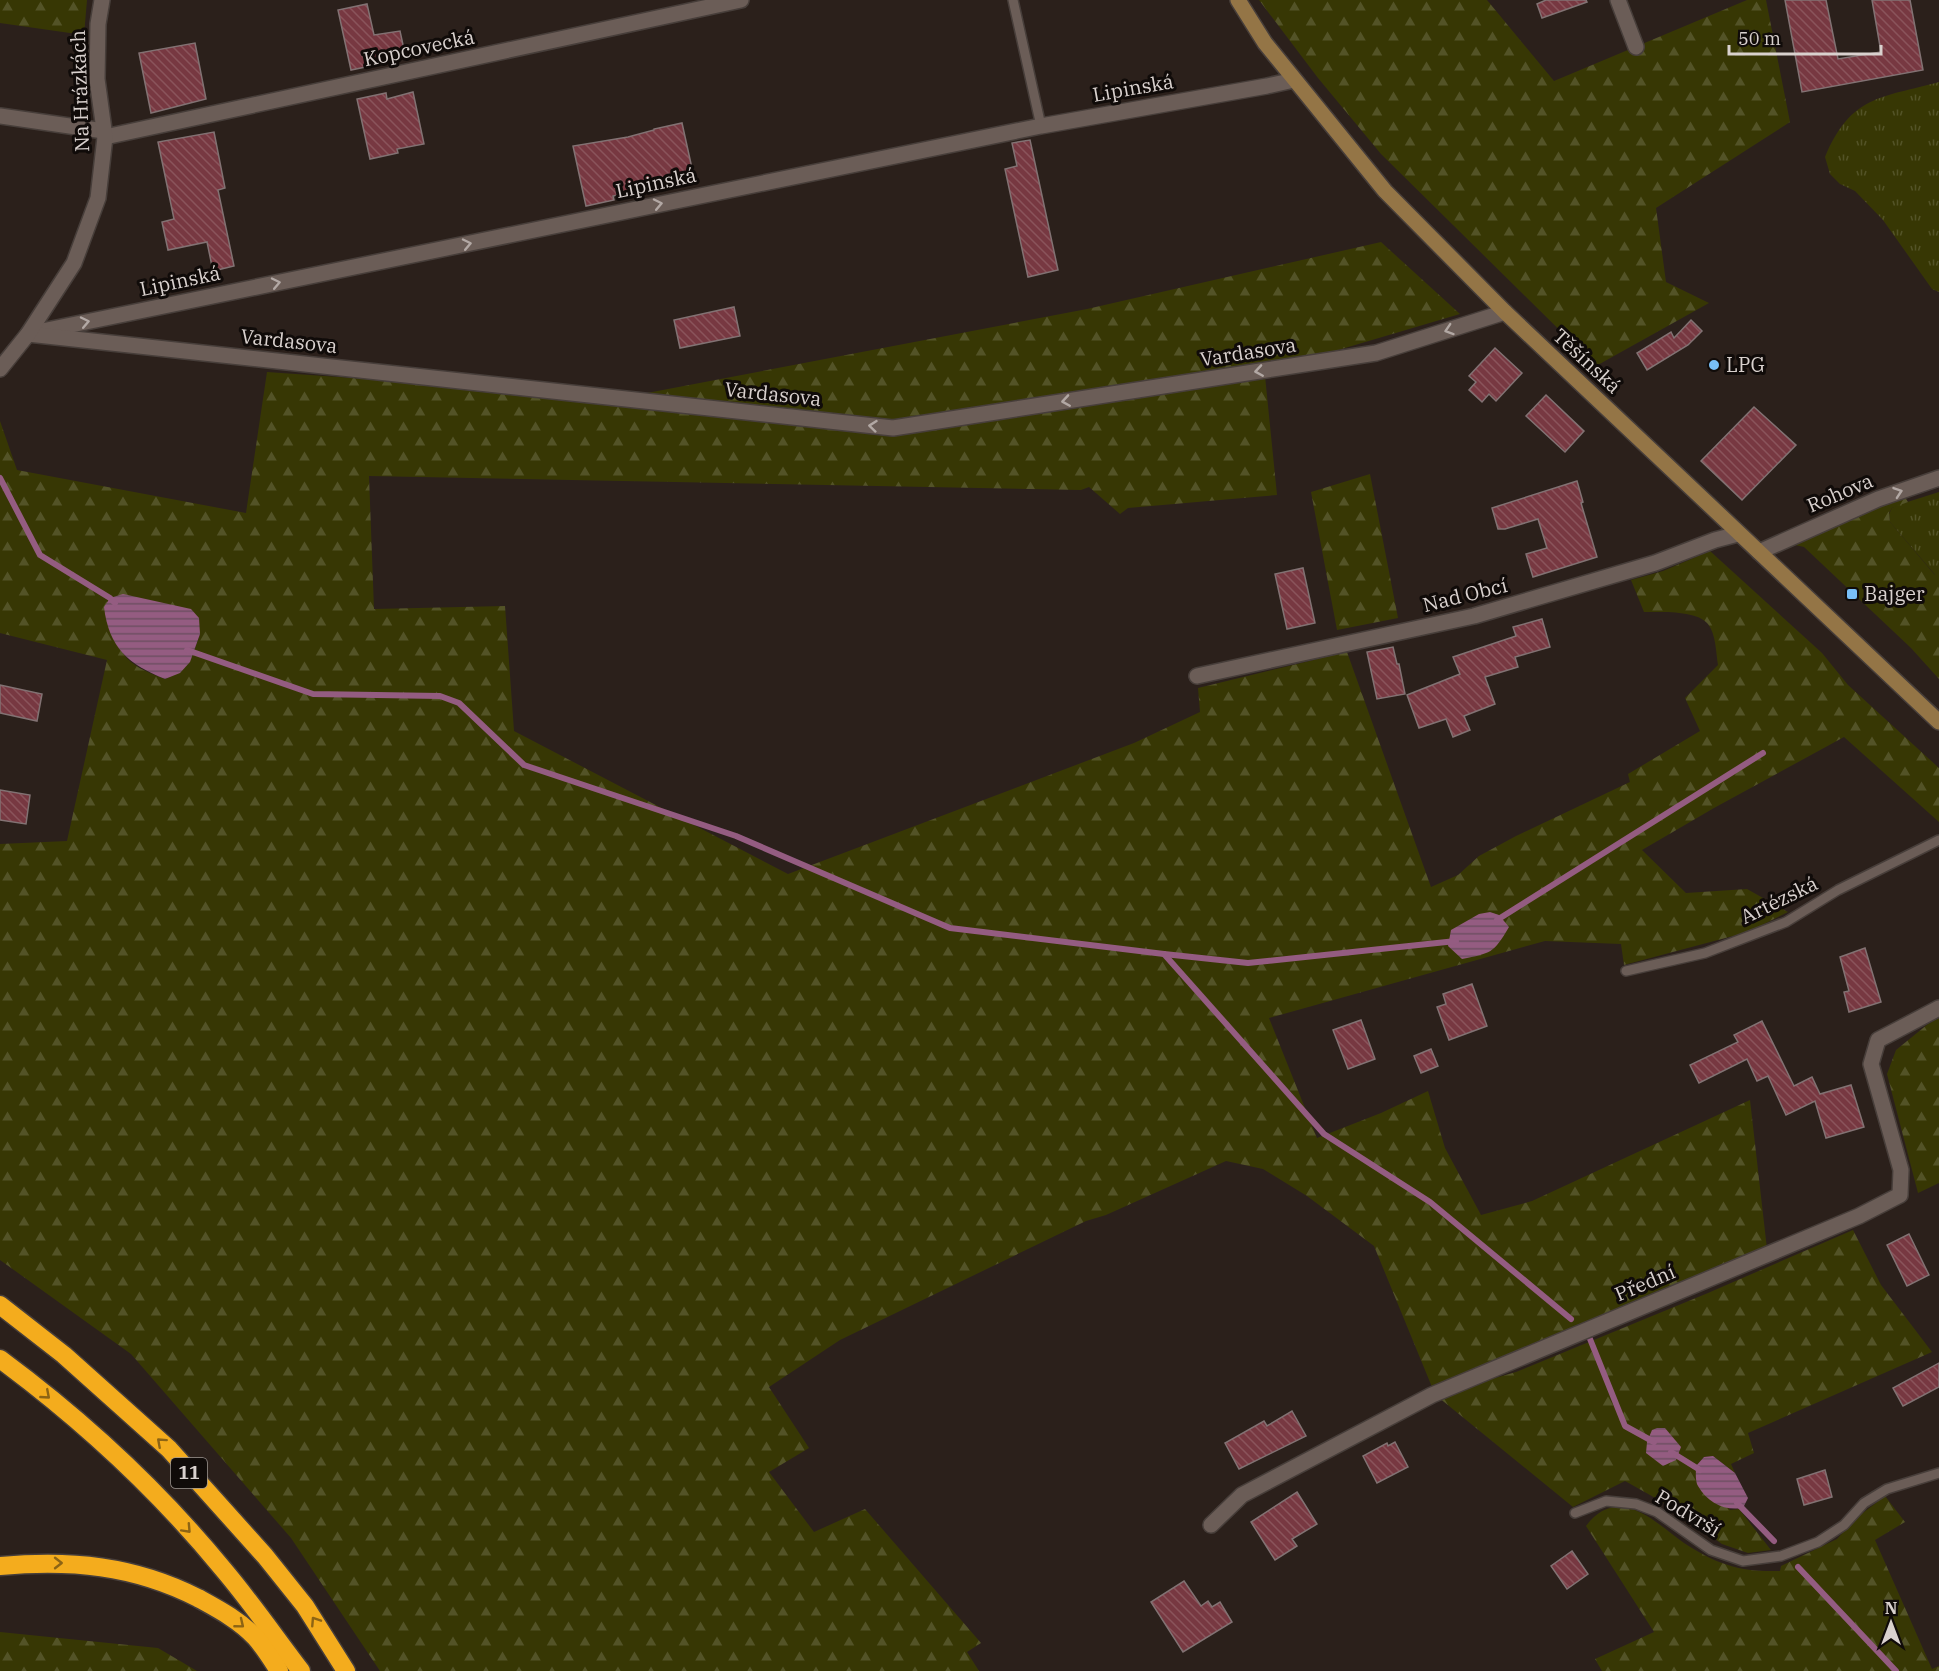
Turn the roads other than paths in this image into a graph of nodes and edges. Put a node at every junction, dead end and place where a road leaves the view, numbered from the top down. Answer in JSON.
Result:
{"nodes":[{"id":1,"x":102,"y":0,"type":"edge"},
{"id":2,"x":741,"y":0,"type":"edge"},
{"id":3,"x":1014,"y":0,"type":"edge"},
{"id":4,"x":1239,"y":0,"type":"edge"},
{"id":5,"x":1618,"y":0,"type":"edge"},
{"id":6,"x":1636,"y":47,"type":"dead end"},
{"id":7,"x":1294,"y":80,"type":"junction"},
{"id":8,"x":0,"y":116,"type":"edge"},
{"id":9,"x":1041,"y":126,"type":"junction"},
{"id":10,"x":105,"y":134,"type":"junction"},
{"id":11,"x":1505,"y":312,"type":"junction"},
{"id":12,"x":28,"y":334,"type":"junction"},
{"id":13,"x":0,"y":369,"type":"edge"},
{"id":14,"x":1939,"y":478,"type":"edge"},
{"id":15,"x":1738,"y":534,"type":"junction"},
{"id":16,"x":1759,"y":552,"type":"junction"},
{"id":17,"x":1197,"y":676,"type":"dead end"},
{"id":18,"x":1939,"y":722,"type":"edge"},
{"id":19,"x":1939,"y":840,"type":"edge"},
{"id":20,"x":1626,"y":971,"type":"dead end"},
{"id":21,"x":1939,"y":1008,"type":"edge"},
{"id":22,"x":0,"y":1305,"type":"edge"},
{"id":23,"x":0,"y":1359,"type":"edge"},
{"id":24,"x":1939,"y":1473,"type":"edge"},
{"id":25,"x":1575,"y":1513,"type":"dead end"},
{"id":26,"x":1211,"y":1525,"type":"dead end"},
{"id":27,"x":0,"y":1566,"type":"edge"},
{"id":28,"x":279,"y":1671,"type":"edge"},
{"id":29,"x":301,"y":1671,"type":"edge"},
{"id":30,"x":346,"y":1671,"type":"edge"}],
"edges":[{"from":1,"to":10,"type":"street","name":"Na Hrázkách"},
{"from":2,"to":10,"type":"street","name":"Kopcovecká"},
{"from":3,"to":9,"type":"lane"},
{"from":4,"to":7,"type":"main road","name":"Těšínská"},
{"from":5,"to":6,"type":"street"},
{"from":7,"to":9,"type":"street","name":"Lipinská"},
{"from":7,"to":11,"type":"main road","name":"Těšínská"},
{"from":8,"to":10,"type":"street","name":"Kopcovecká"},
{"from":12,"to":9,"type":"street","name":"Lipinská","one_way":true},
{"from":10,"to":12,"type":"street","name":"Na Hrázkách"},
{"from":11,"to":12,"type":"street","name":"Vardasova","one_way":true},
{"from":11,"to":15,"type":"main road","name":"Těšínská"},
{"from":12,"to":13,"type":"street","name":"Na Hrázkách"},
{"from":16,"to":14,"type":"street","name":"Rohova","one_way":true},
{"from":15,"to":16,"type":"main road","name":"Těšínská"},
{"from":15,"to":17,"type":"street","name":"Nad Obcí"},
{"from":16,"to":18,"type":"main road","name":"Těšínská"},
{"from":19,"to":20,"type":"lane","name":"Artézská"},
{"from":21,"to":26,"type":"street","name":"Přední"},
{"from":30,"to":22,"type":"highway","number":"11","one_way":true},
{"from":23,"to":29,"type":"highway","number":"11","one_way":true},
{"from":24,"to":25,"type":"lane","name":"Podvrší"},
{"from":27,"to":28,"type":"highway","one_way":true}]}
